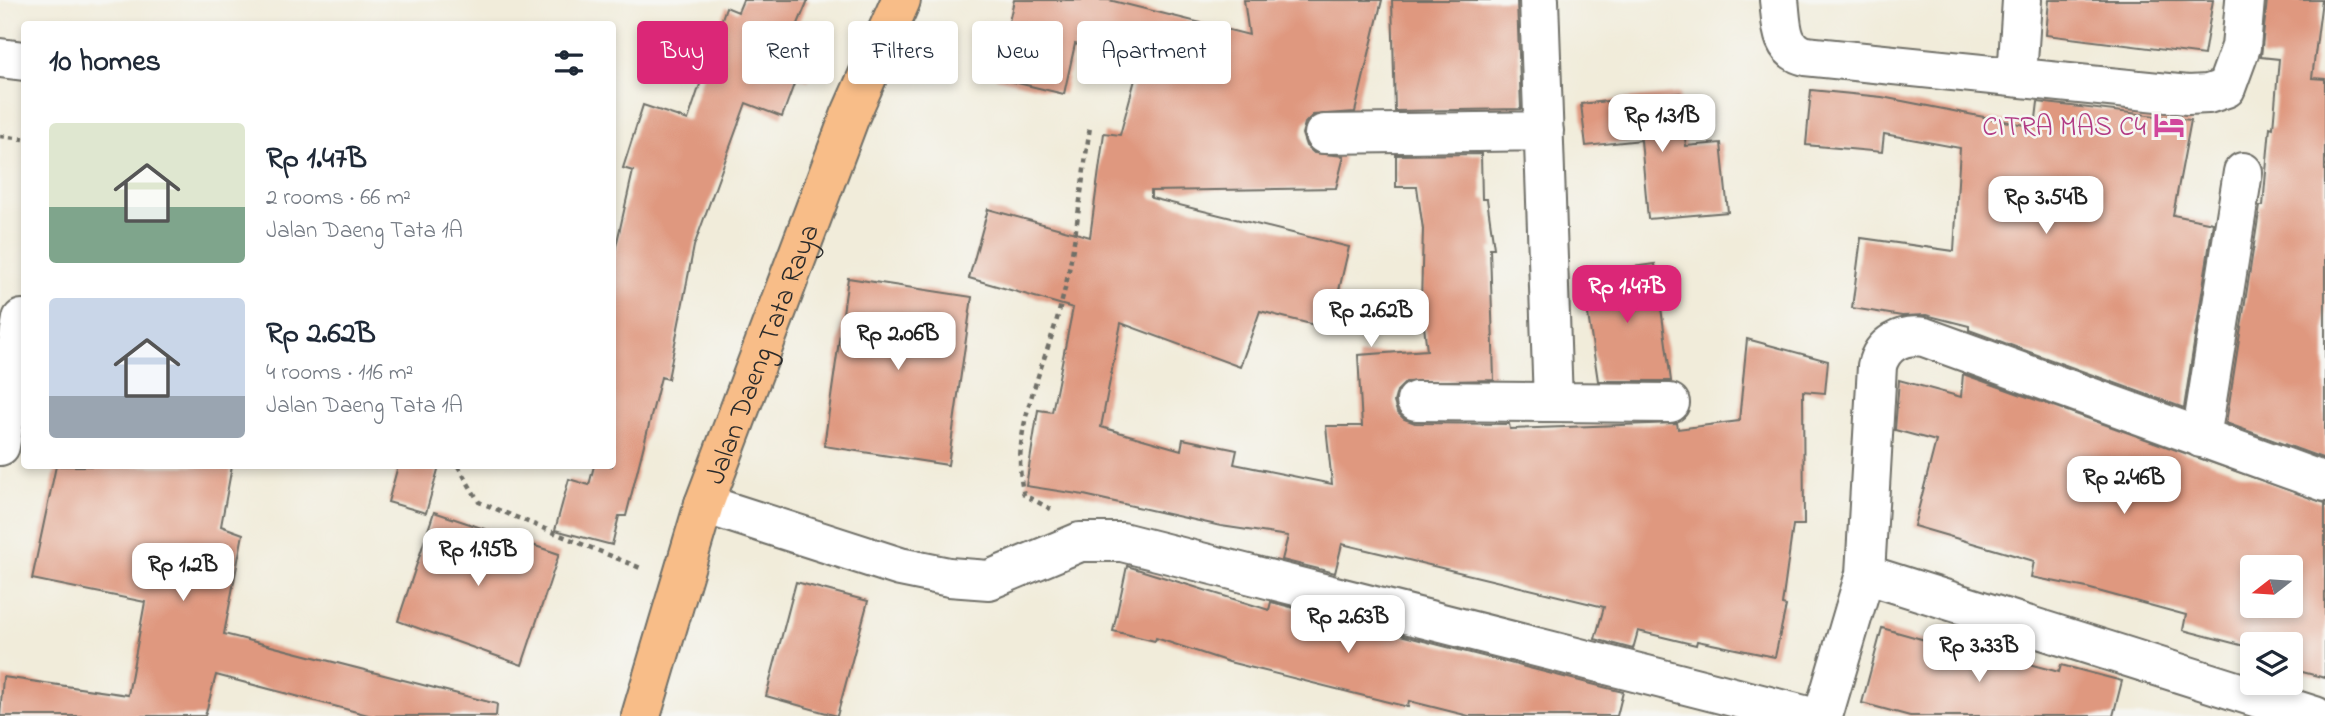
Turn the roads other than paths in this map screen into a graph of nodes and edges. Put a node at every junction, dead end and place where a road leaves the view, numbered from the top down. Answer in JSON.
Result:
{"nodes":[{"id":1,"x":901,"y":0,"type":"edge"},
{"id":2,"x":1539,"y":0,"type":"edge"},
{"id":3,"x":1779,"y":0,"type":"edge"},
{"id":4,"x":2022,"y":0,"type":"edge"},
{"id":5,"x":2245,"y":0,"type":"edge"},
{"id":6,"x":0,"y":58,"type":"edge"},
{"id":7,"x":21,"y":61,"type":"edge"},
{"id":8,"x":2017,"y":77,"type":"junction"},
{"id":9,"x":1544,"y":131,"type":"junction"},
{"id":10,"x":1324,"y":134,"type":"dead end"},
{"id":11,"x":2243,"y":172,"type":"dead end"},
{"id":12,"x":21,"y":325,"type":"edge"},
{"id":13,"x":1416,"y":401,"type":"dead end"},
{"id":14,"x":1553,"y":402,"type":"junction"},
{"id":15,"x":1670,"y":403,"type":"dead end"},
{"id":16,"x":2201,"y":438,"type":"junction"},
{"id":17,"x":0,"y":446,"type":"edge"},
{"id":18,"x":2325,"y":482,"type":"edge"},
{"id":19,"x":704,"y":504,"type":"junction"},
{"id":20,"x":1864,"y":574,"type":"junction"},
{"id":21,"x":641,"y":716,"type":"edge"},
{"id":22,"x":1808,"y":716,"type":"edge"},
{"id":23,"x":1823,"y":716,"type":"edge"},
{"id":24,"x":2315,"y":716,"type":"edge"}],
"edges":[{"from":1,"to":19,"type":"main road","name":"Jalan Daeng Tata Raya"},
{"from":2,"to":9,"type":"street"},
{"from":3,"to":8,"type":"street"},
{"from":4,"to":8,"type":"street"},
{"from":5,"to":8,"type":"street"},
{"from":6,"to":7,"type":"street"},
{"from":9,"to":10,"type":"street"},
{"from":9,"to":14,"type":"street"},
{"from":11,"to":16,"type":"street"},
{"from":12,"to":17,"type":"street"},
{"from":13,"to":14,"type":"street"},
{"from":14,"to":15,"type":"street"},
{"from":16,"to":18,"type":"street"},
{"from":16,"to":20,"type":"street"},
{"from":19,"to":21,"type":"main road","name":"Jalan Daeng Tata Raya"},
{"from":19,"to":22,"type":"street"},
{"from":20,"to":23,"type":"street"},
{"from":20,"to":24,"type":"street"}]}
